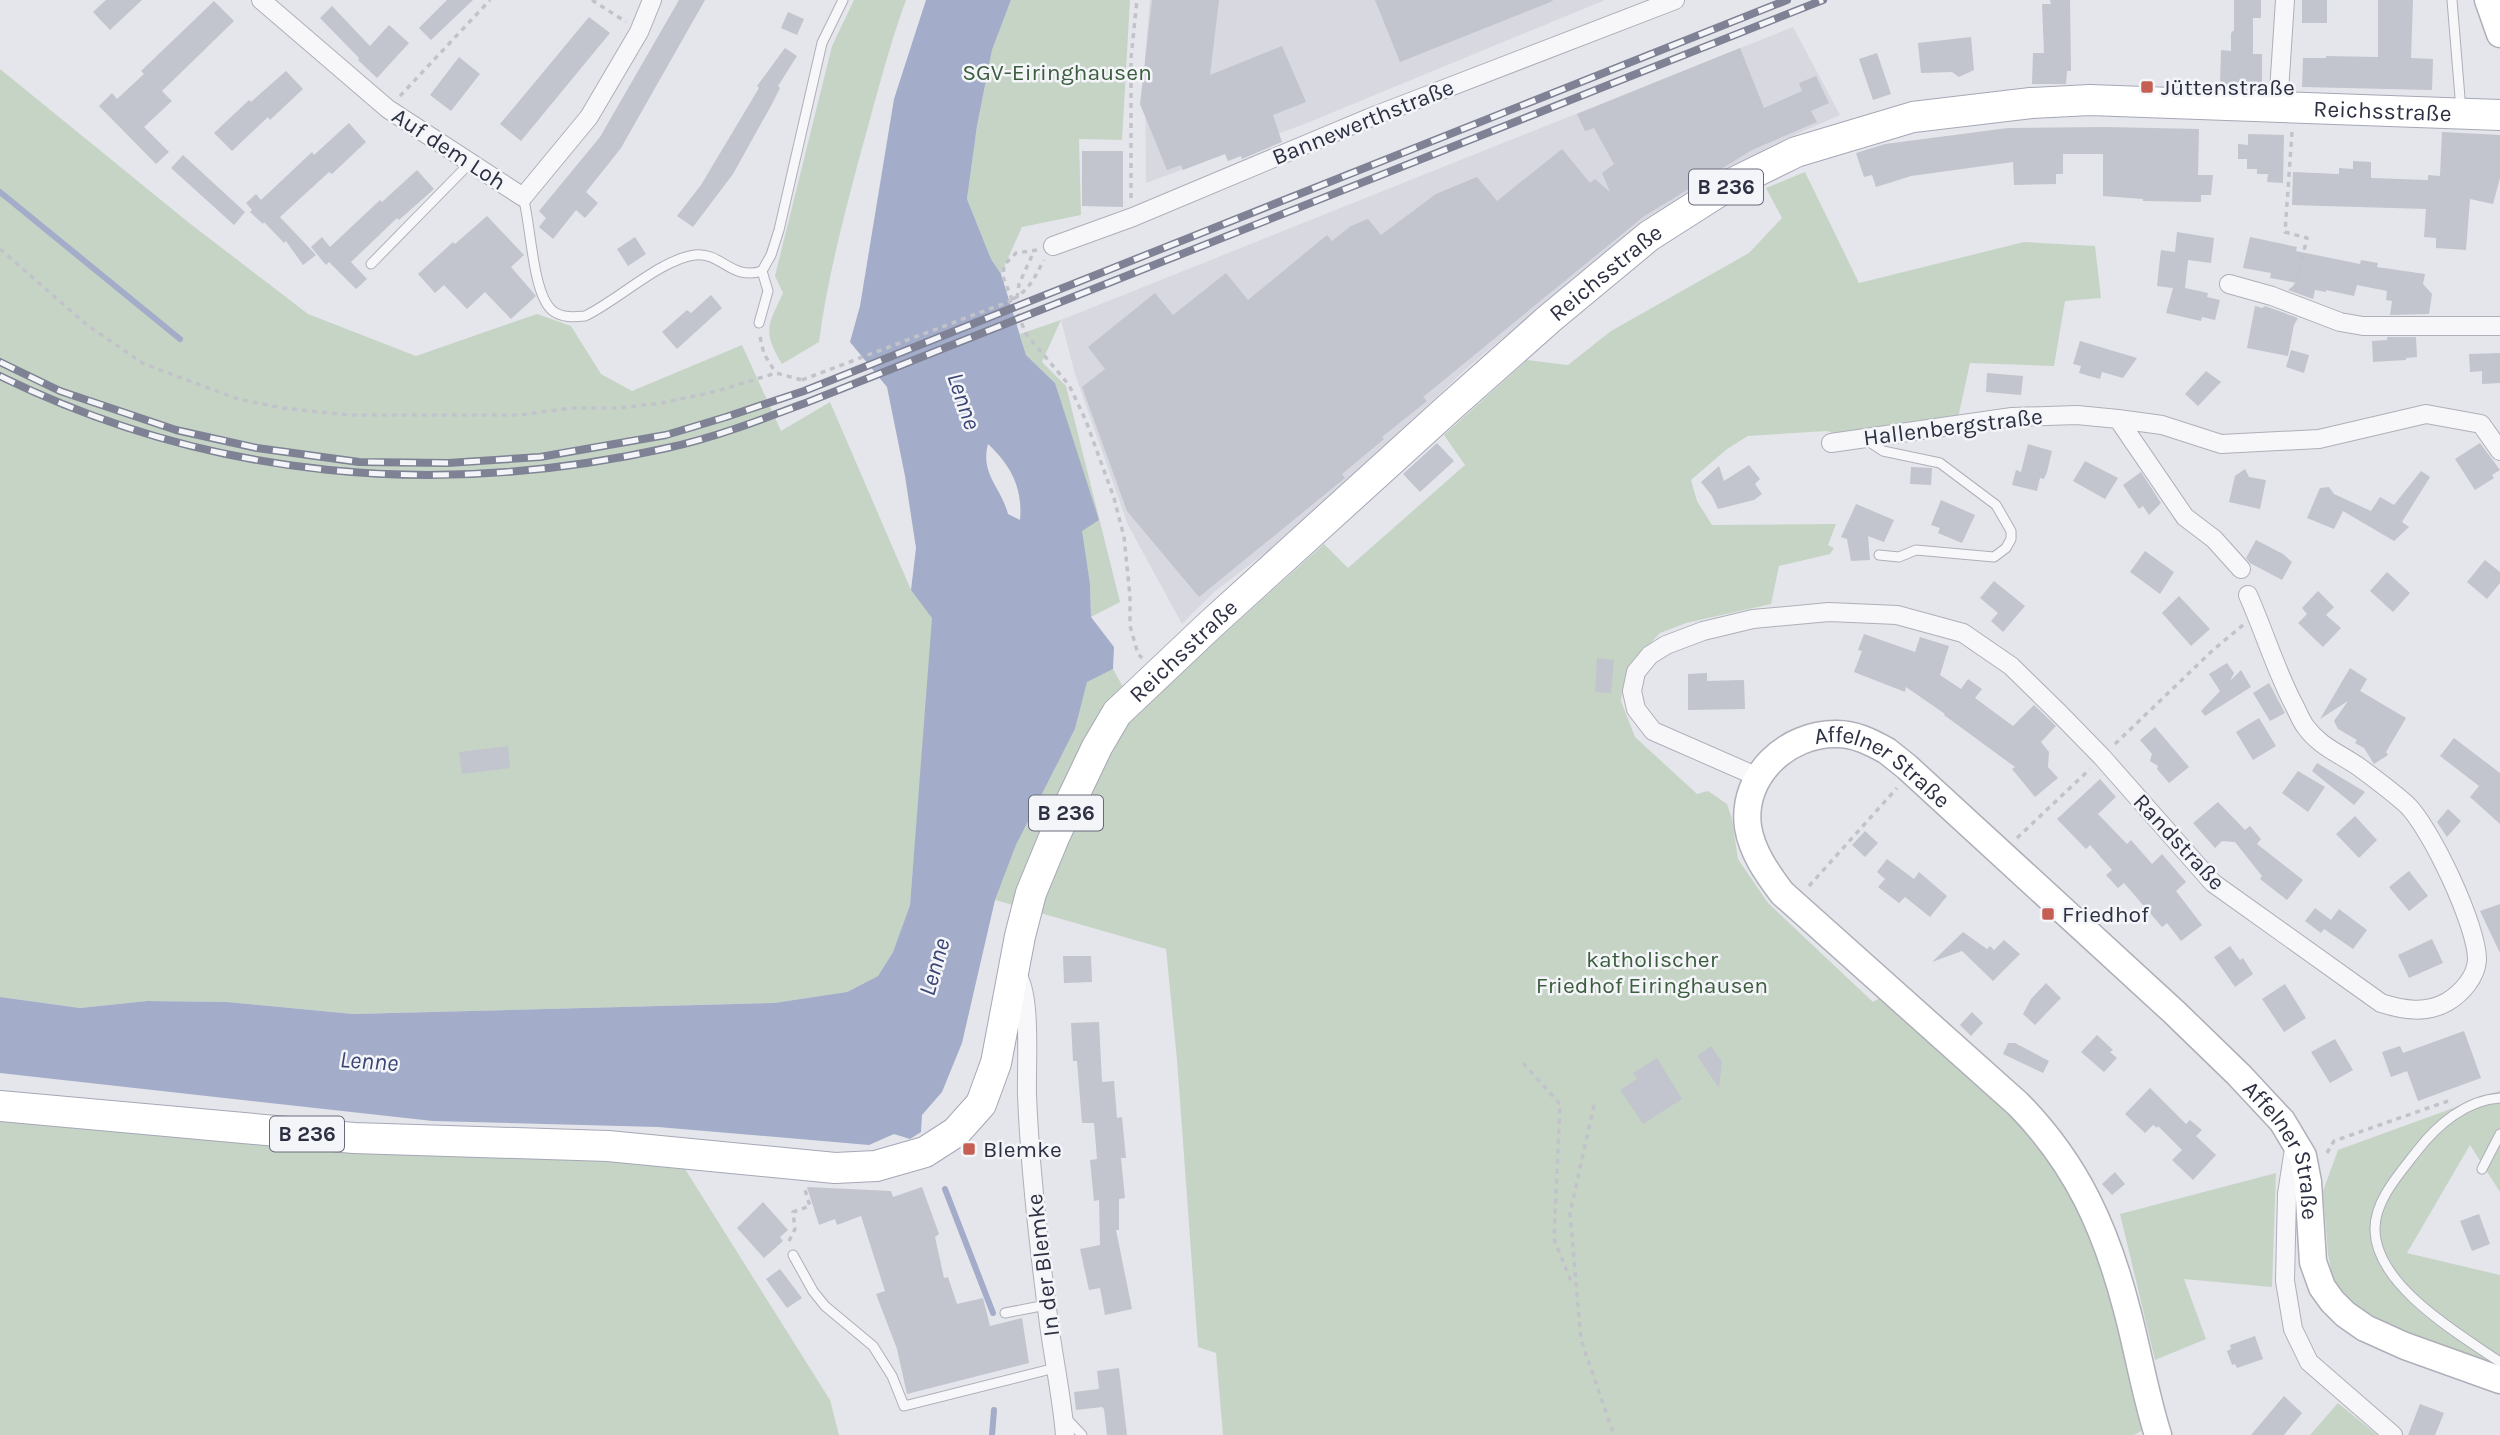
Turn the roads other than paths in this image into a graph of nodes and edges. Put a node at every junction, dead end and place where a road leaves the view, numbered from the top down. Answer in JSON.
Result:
{"nodes":[{"id":1,"x":261,"y":0,"type":"edge"},
{"id":2,"x":652,"y":0,"type":"edge"},
{"id":3,"x":843,"y":0,"type":"edge"},
{"id":4,"x":1675,"y":0,"type":"edge"},
{"id":5,"x":2285,"y":0,"type":"edge"},
{"id":6,"x":2452,"y":0,"type":"edge"},
{"id":7,"x":2488,"y":0,"type":"edge"},
{"id":8,"x":2500,"y":34,"type":"edge"},
{"id":9,"x":2285,"y":108,"type":"junction"},
{"id":10,"x":2461,"y":114,"type":"junction"},
{"id":11,"x":2500,"y":115,"type":"edge"},
{"id":12,"x":470,"y":163,"type":"junction"},
{"id":13,"x":523,"y":197,"type":"junction"},
{"id":14,"x":1053,"y":247,"type":"road end"},
{"id":15,"x":371,"y":264,"type":"dead end"},
{"id":16,"x":762,"y":271,"type":"junction"},
{"id":17,"x":2229,"y":284,"type":"dead end"},
{"id":18,"x":759,"y":323,"type":"dead end"},
{"id":19,"x":2500,"y":326,"type":"edge"},
{"id":20,"x":2118,"y":419,"type":"junction"},
{"id":21,"x":1864,"y":437,"type":"junction"},
{"id":22,"x":1831,"y":443,"type":"dead end"},
{"id":23,"x":2500,"y":451,"type":"edge"},
{"id":24,"x":1879,"y":555,"type":"dead end"},
{"id":25,"x":2241,"y":569,"type":"dead end"},
{"id":26,"x":2248,"y":595,"type":"dead end"},
{"id":27,"x":1758,"y":777,"type":"junction"},
{"id":28,"x":1014,"y":972,"type":"junction"},
{"id":29,"x":2500,"y":1098,"type":"edge"},
{"id":30,"x":0,"y":1105,"type":"edge"},
{"id":31,"x":2500,"y":1134,"type":"edge"},
{"id":32,"x":2295,"y":1140,"type":"junction"},
{"id":33,"x":2482,"y":1169,"type":"dead end"},
{"id":34,"x":793,"y":1255,"type":"road end"},
{"id":35,"x":1046,"y":1305,"type":"junction"},
{"id":36,"x":1005,"y":1313,"type":"dead end"},
{"id":37,"x":2500,"y":1363,"type":"edge"},
{"id":38,"x":1055,"y":1368,"type":"junction"},
{"id":39,"x":2500,"y":1380,"type":"edge"},
{"id":40,"x":1063,"y":1415,"type":"junction"},
{"id":41,"x":1065,"y":1435,"type":"edge"},
{"id":42,"x":1082,"y":1435,"type":"edge"},
{"id":43,"x":2158,"y":1435,"type":"edge"},
{"id":44,"x":2393,"y":1435,"type":"edge"}],
"edges":[{"from":1,"to":12,"type":"street","name":"Auf dem Loh"},
{"from":2,"to":13,"type":"street","name":"Auf dem Loh"},
{"from":3,"to":16,"type":"lane"},
{"from":4,"to":14,"type":"street","name":"Bannewerthstraße"},
{"from":5,"to":9,"type":"street"},
{"from":6,"to":10,"type":"lane"},
{"from":7,"to":8,"type":"main road"},
{"from":9,"to":10,"type":"main road","name":"Reichsstraße","number":"B 236"},
{"from":9,"to":28,"type":"main road","name":"Reichsstraße","number":"B 236"},
{"from":10,"to":11,"type":"main road","name":"Reichsstraße","number":"B 236"},
{"from":12,"to":13,"type":"street","name":"Auf dem Loh"},
{"from":12,"to":15,"type":"lane"},
{"from":13,"to":16,"type":"lane"},
{"from":16,"to":18,"type":"lane"},
{"from":17,"to":19,"type":"street"},
{"from":20,"to":21,"type":"street","name":"Hallenbergstraße"},
{"from":20,"to":23,"type":"street","name":"Hallenbergstraße"},
{"from":20,"to":25,"type":"street"},
{"from":21,"to":22,"type":"street","name":"Hallenbergstraße"},
{"from":21,"to":24,"type":"lane"},
{"from":26,"to":27,"type":"street","name":"Randstraße"},
{"from":27,"to":32,"type":"main road","name":"Affelner Straße"},
{"from":27,"to":43,"type":"main road","name":"Affelner Straße"},
{"from":28,"to":30,"type":"main road","number":"B 236"},
{"from":28,"to":35,"type":"street","name":"In der Blemke"},
{"from":29,"to":37,"type":"lane"},
{"from":31,"to":33,"type":"lane"},
{"from":32,"to":39,"type":"main road","name":"Affelner Straße"},
{"from":32,"to":44,"type":"street"},
{"from":34,"to":38,"type":"lane"},
{"from":35,"to":36,"type":"lane"},
{"from":35,"to":38,"type":"street","name":"In der Blemke"},
{"from":38,"to":40,"type":"street","name":"In der Blemke"},
{"from":40,"to":41,"type":"street","name":"In der Blemke"},
{"from":40,"to":42,"type":"lane"}]}
